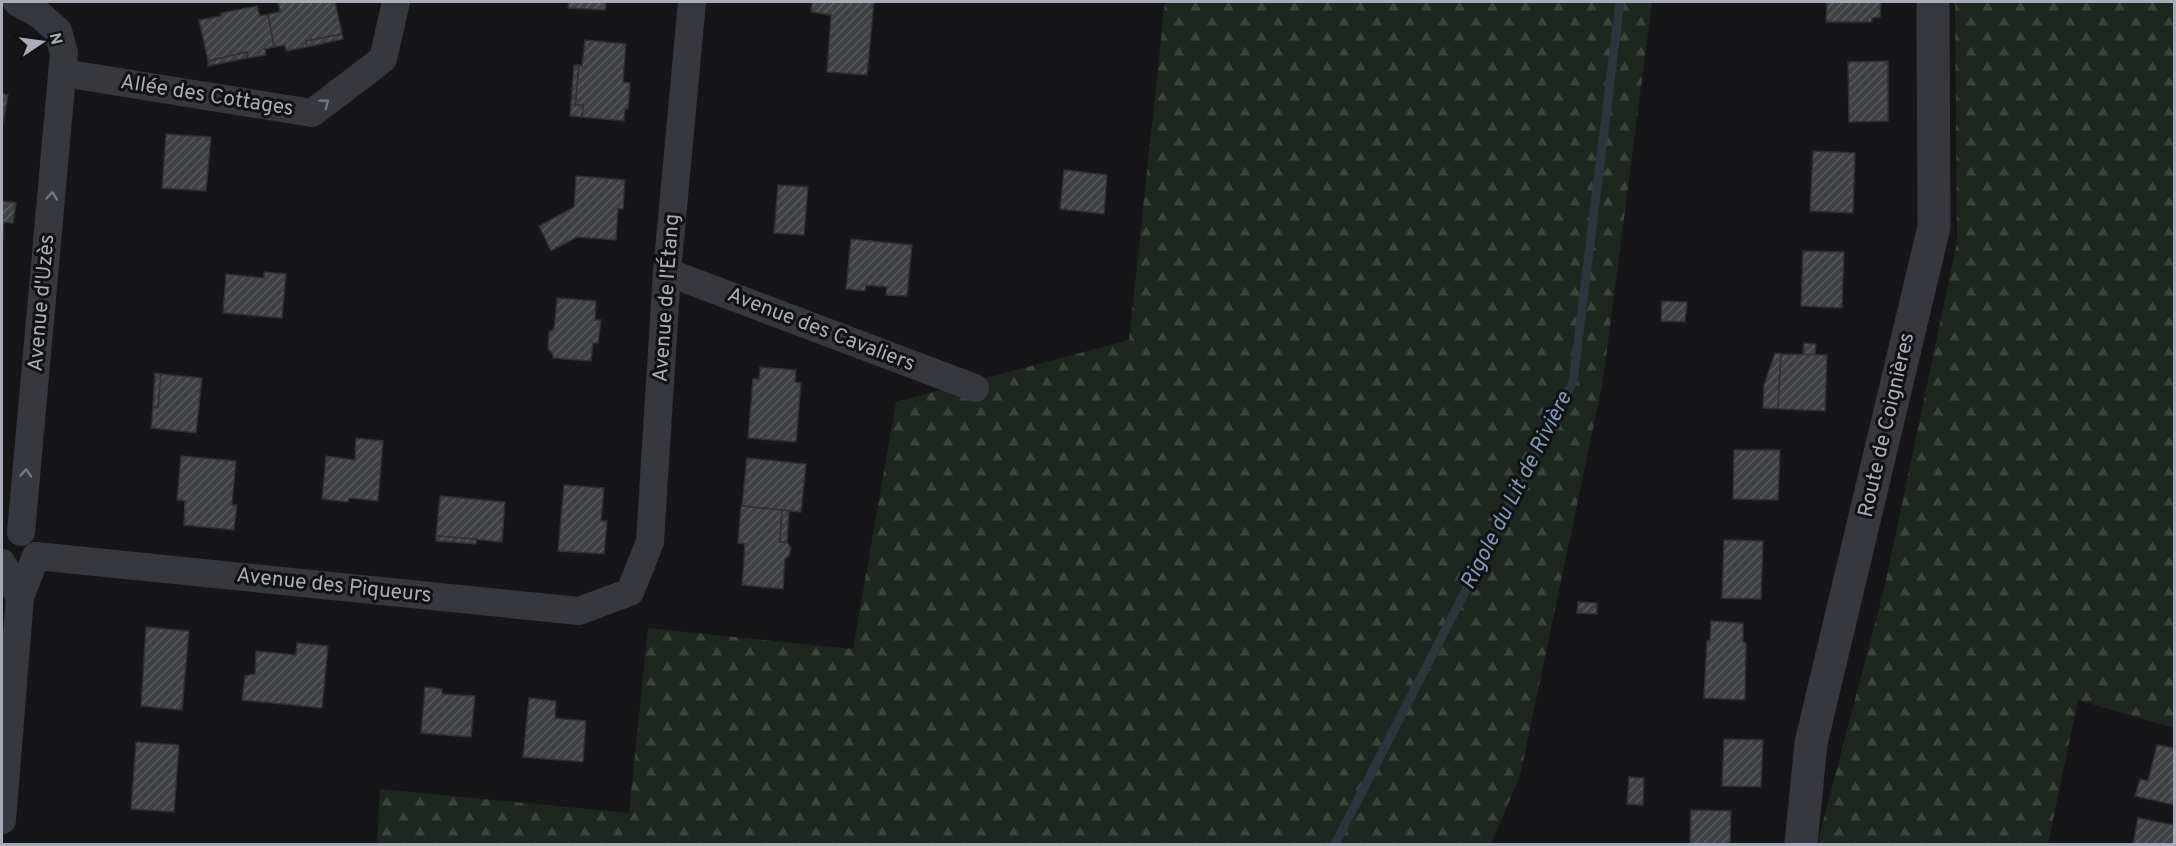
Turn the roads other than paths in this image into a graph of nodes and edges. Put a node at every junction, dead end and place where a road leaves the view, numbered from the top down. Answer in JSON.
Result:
{"nodes":[{"id":1,"x":17,"y":2,"type":"edge"},
{"id":2,"x":396,"y":2,"type":"edge"},
{"id":3,"x":692,"y":2,"type":"edge"},
{"id":4,"x":1933,"y":2,"type":"edge"},
{"id":5,"x":63,"y":73,"type":"junction"},
{"id":6,"x":668,"y":272,"type":"junction"},
{"id":7,"x":975,"y":388,"type":"dead end"},
{"id":8,"x":11,"y":535,"type":"edge"},
{"id":9,"x":36,"y":556,"type":"junction"},
{"id":10,"x":2,"y":563,"type":"edge"},
{"id":11,"x":630,"y":592,"type":"joint"},
{"id":12,"x":20,"y":597,"type":"junction"},
{"id":13,"x":2,"y":820,"type":"edge"},
{"id":14,"x":1801,"y":844,"type":"edge"}],
"edges":[{"from":1,"to":5,"type":"street","name":"Avenue d'Uzès"},
{"from":5,"to":2,"type":"street","name":"Allée des Cottages","one_way":true},
{"from":3,"to":6,"type":"street","name":"Avenue de l'Étang"},
{"from":4,"to":14,"type":"street","name":"Route de Coignières"},
{"from":8,"to":5,"type":"street","name":"Avenue d'Uzès","one_way":true},
{"from":6,"to":7,"type":"street","name":"Avenue des Cavaliers"},
{"from":6,"to":11,"type":"street","name":"Avenue de l'Étang"},
{"from":8,"to":9,"type":"street"},
{"from":9,"to":11,"type":"street","name":"Avenue des Piqueurs"},
{"from":9,"to":12,"type":"street"},
{"from":10,"to":12,"type":"street"},
{"from":12,"to":13,"type":"street"}]}
